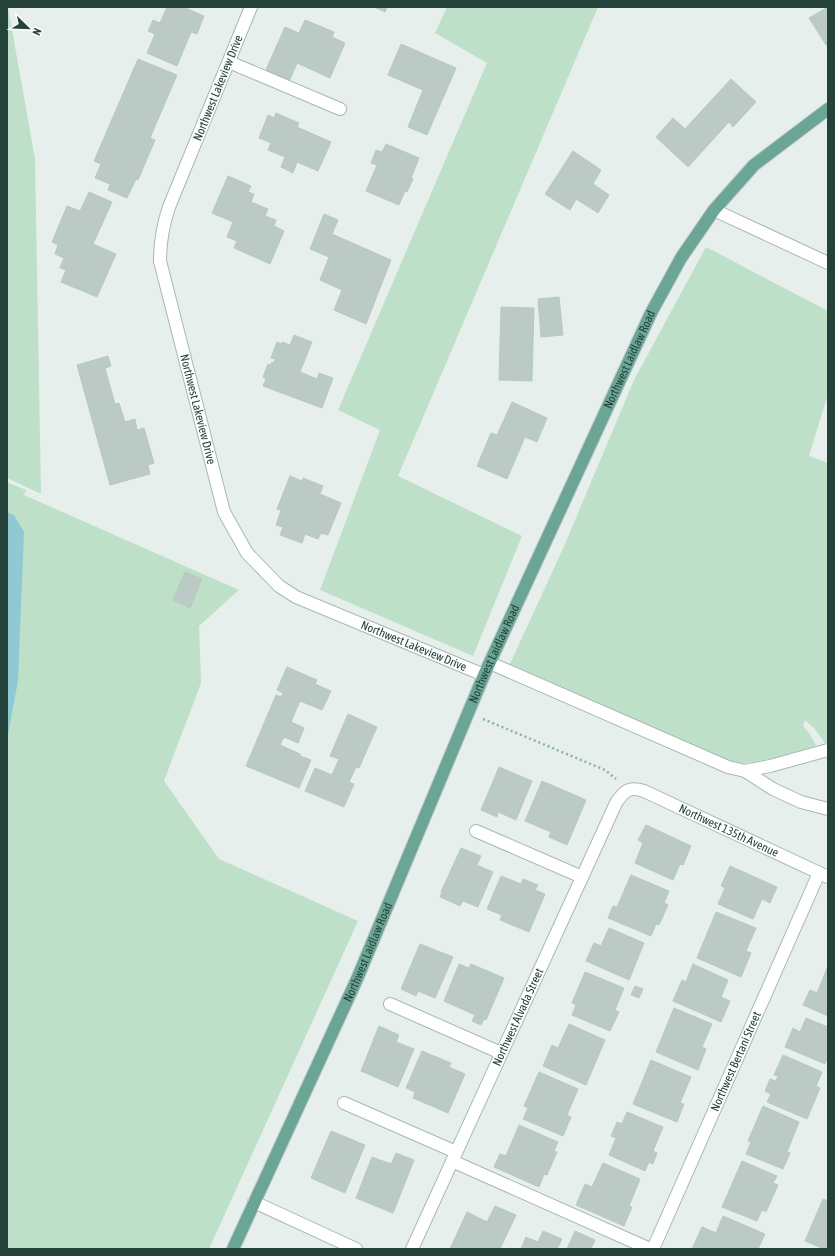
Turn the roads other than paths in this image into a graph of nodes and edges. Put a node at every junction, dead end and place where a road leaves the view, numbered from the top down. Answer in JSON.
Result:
{"nodes":[{"id":1,"x":251,"y":7,"type":"edge"},
{"id":2,"x":229,"y":62,"type":"junction"},
{"id":3,"x":340,"y":108,"type":"dead end"},
{"id":4,"x":828,"y":108,"type":"edge"},
{"id":5,"x":714,"y":210,"type":"junction"},
{"id":6,"x":828,"y":263,"type":"edge"},
{"id":7,"x":490,"y":663,"type":"junction"},
{"id":8,"x":484,"y":675,"type":"junction"},
{"id":9,"x":828,"y":750,"type":"edge"},
{"id":10,"x":745,"y":770,"type":"junction"},
{"id":11,"x":629,"y":790,"type":"joint"},
{"id":12,"x":828,"y":809,"type":"edge"},
{"id":13,"x":476,"y":831,"type":"dead end"},
{"id":14,"x":823,"y":875,"type":"edge"},
{"id":15,"x":582,"y":877,"type":"junction"},
{"id":16,"x":390,"y":1004,"type":"dead end"},
{"id":17,"x":501,"y":1053,"type":"junction"},
{"id":18,"x":344,"y":1103,"type":"dead end"},
{"id":19,"x":454,"y":1157,"type":"junction"},
{"id":20,"x":254,"y":1202,"type":"junction"},
{"id":21,"x":234,"y":1249,"type":"edge"},
{"id":22,"x":356,"y":1249,"type":"edge"},
{"id":23,"x":412,"y":1249,"type":"edge"},
{"id":24,"x":651,"y":1249,"type":"edge"}],
"edges":[{"from":1,"to":2,"type":"street","name":"Northwest Lakeview Drive"},
{"from":2,"to":3,"type":"street"},
{"from":2,"to":8,"type":"street","name":"Northwest Lakeview Drive"},
{"from":4,"to":5,"type":"main road","name":"Northwest Laidlaw Road"},
{"from":5,"to":6,"type":"street"},
{"from":5,"to":7,"type":"main road","name":"Northwest Laidlaw Road"},
{"from":7,"to":8,"type":"main road","name":"Northwest Laidlaw Road"},
{"from":7,"to":10,"type":"street"},
{"from":8,"to":20,"type":"main road","name":"Northwest Laidlaw Road"},
{"from":9,"to":10,"type":"street"},
{"from":10,"to":12,"type":"street"},
{"from":11,"to":14,"type":"street","name":"Northwest 135th Avenue"},
{"from":11,"to":15,"type":"street","name":"Northwest Alvada Street"},
{"from":13,"to":15,"type":"street"},
{"from":14,"to":24,"type":"street","name":"Northwest Bertani Street"},
{"from":15,"to":17,"type":"street","name":"Northwest Alvada Street"},
{"from":16,"to":17,"type":"street"},
{"from":17,"to":19,"type":"street","name":"Northwest Alvada Street"},
{"from":18,"to":19,"type":"street"},
{"from":19,"to":23,"type":"street","name":"Northwest Alvada Street"},
{"from":19,"to":24,"type":"street"},
{"from":20,"to":21,"type":"main road","name":"Northwest Laidlaw Road"},
{"from":20,"to":22,"type":"street"}]}
